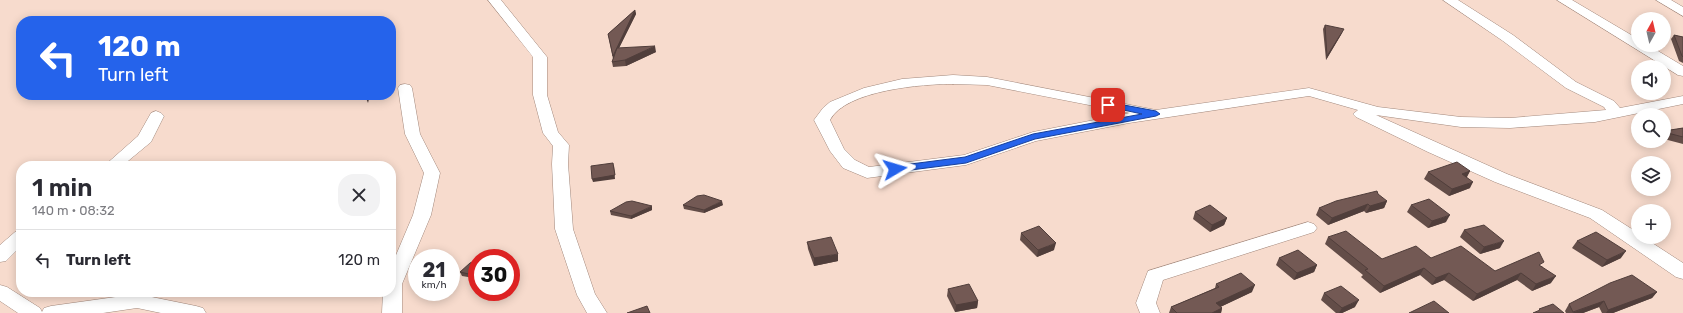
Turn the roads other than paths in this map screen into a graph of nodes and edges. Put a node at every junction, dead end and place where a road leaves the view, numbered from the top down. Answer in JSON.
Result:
{"nodes":[{"id":1,"x":494,"y":0,"type":"edge"},
{"id":2,"x":1449,"y":0,"type":"edge"},
{"id":3,"x":1563,"y":0,"type":"edge"},
{"id":4,"x":1662,"y":0,"type":"edge"},
{"id":5,"x":1683,"y":12,"type":"edge"},
{"id":6,"x":1631,"y":41,"type":"edge"},
{"id":7,"x":1650,"y":52,"type":"edge"},
{"id":8,"x":1683,"y":72,"type":"edge"},
{"id":9,"x":405,"y":88,"type":"dead end"},
{"id":10,"x":1329,"y":99,"type":"junction"},
{"id":11,"x":1683,"y":100,"type":"edge"},
{"id":12,"x":1615,"y":112,"type":"junction"},
{"id":13,"x":1156,"y":114,"type":"junction"},
{"id":14,"x":156,"y":116,"type":"dead end"},
{"id":15,"x":118,"y":161,"type":"edge"},
{"id":16,"x":1308,"y":228,"type":"dead end"},
{"id":17,"x":16,"y":241,"type":"edge"},
{"id":18,"x":0,"y":256,"type":"edge"},
{"id":19,"x":1683,"y":272,"type":"edge"},
{"id":20,"x":396,"y":277,"type":"edge"},
{"id":21,"x":0,"y":292,"type":"edge"},
{"id":22,"x":393,"y":297,"type":"edge"},
{"id":23,"x":586,"y":304,"type":"edge"},
{"id":24,"x":33,"y":313,"type":"edge"},
{"id":25,"x":51,"y":313,"type":"edge"},
{"id":26,"x":196,"y":313,"type":"edge"},
{"id":27,"x":392,"y":313,"type":"edge"},
{"id":28,"x":598,"y":313,"type":"edge"},
{"id":29,"x":1150,"y":313,"type":"edge"}],
"edges":[{"from":1,"to":23,"type":"street"},
{"from":2,"to":12,"type":"street"},
{"from":3,"to":6,"type":"street"},
{"from":4,"to":5,"type":"street"},
{"from":7,"to":8,"type":"street"},
{"from":9,"to":20,"type":"street"},
{"from":10,"to":12,"type":"street"},
{"from":10,"to":13,"type":"street"},
{"from":10,"to":19,"type":"street"},
{"from":11,"to":12,"type":"street"},
{"from":13,"to":13,"type":"street"},
{"from":14,"to":15,"type":"street"},
{"from":16,"to":29,"type":"street"},
{"from":17,"to":18,"type":"street"},
{"from":21,"to":24,"type":"street"},
{"from":22,"to":27,"type":"street"},
{"from":23,"to":28,"type":"street"},
{"from":25,"to":26,"type":"street"}]}
